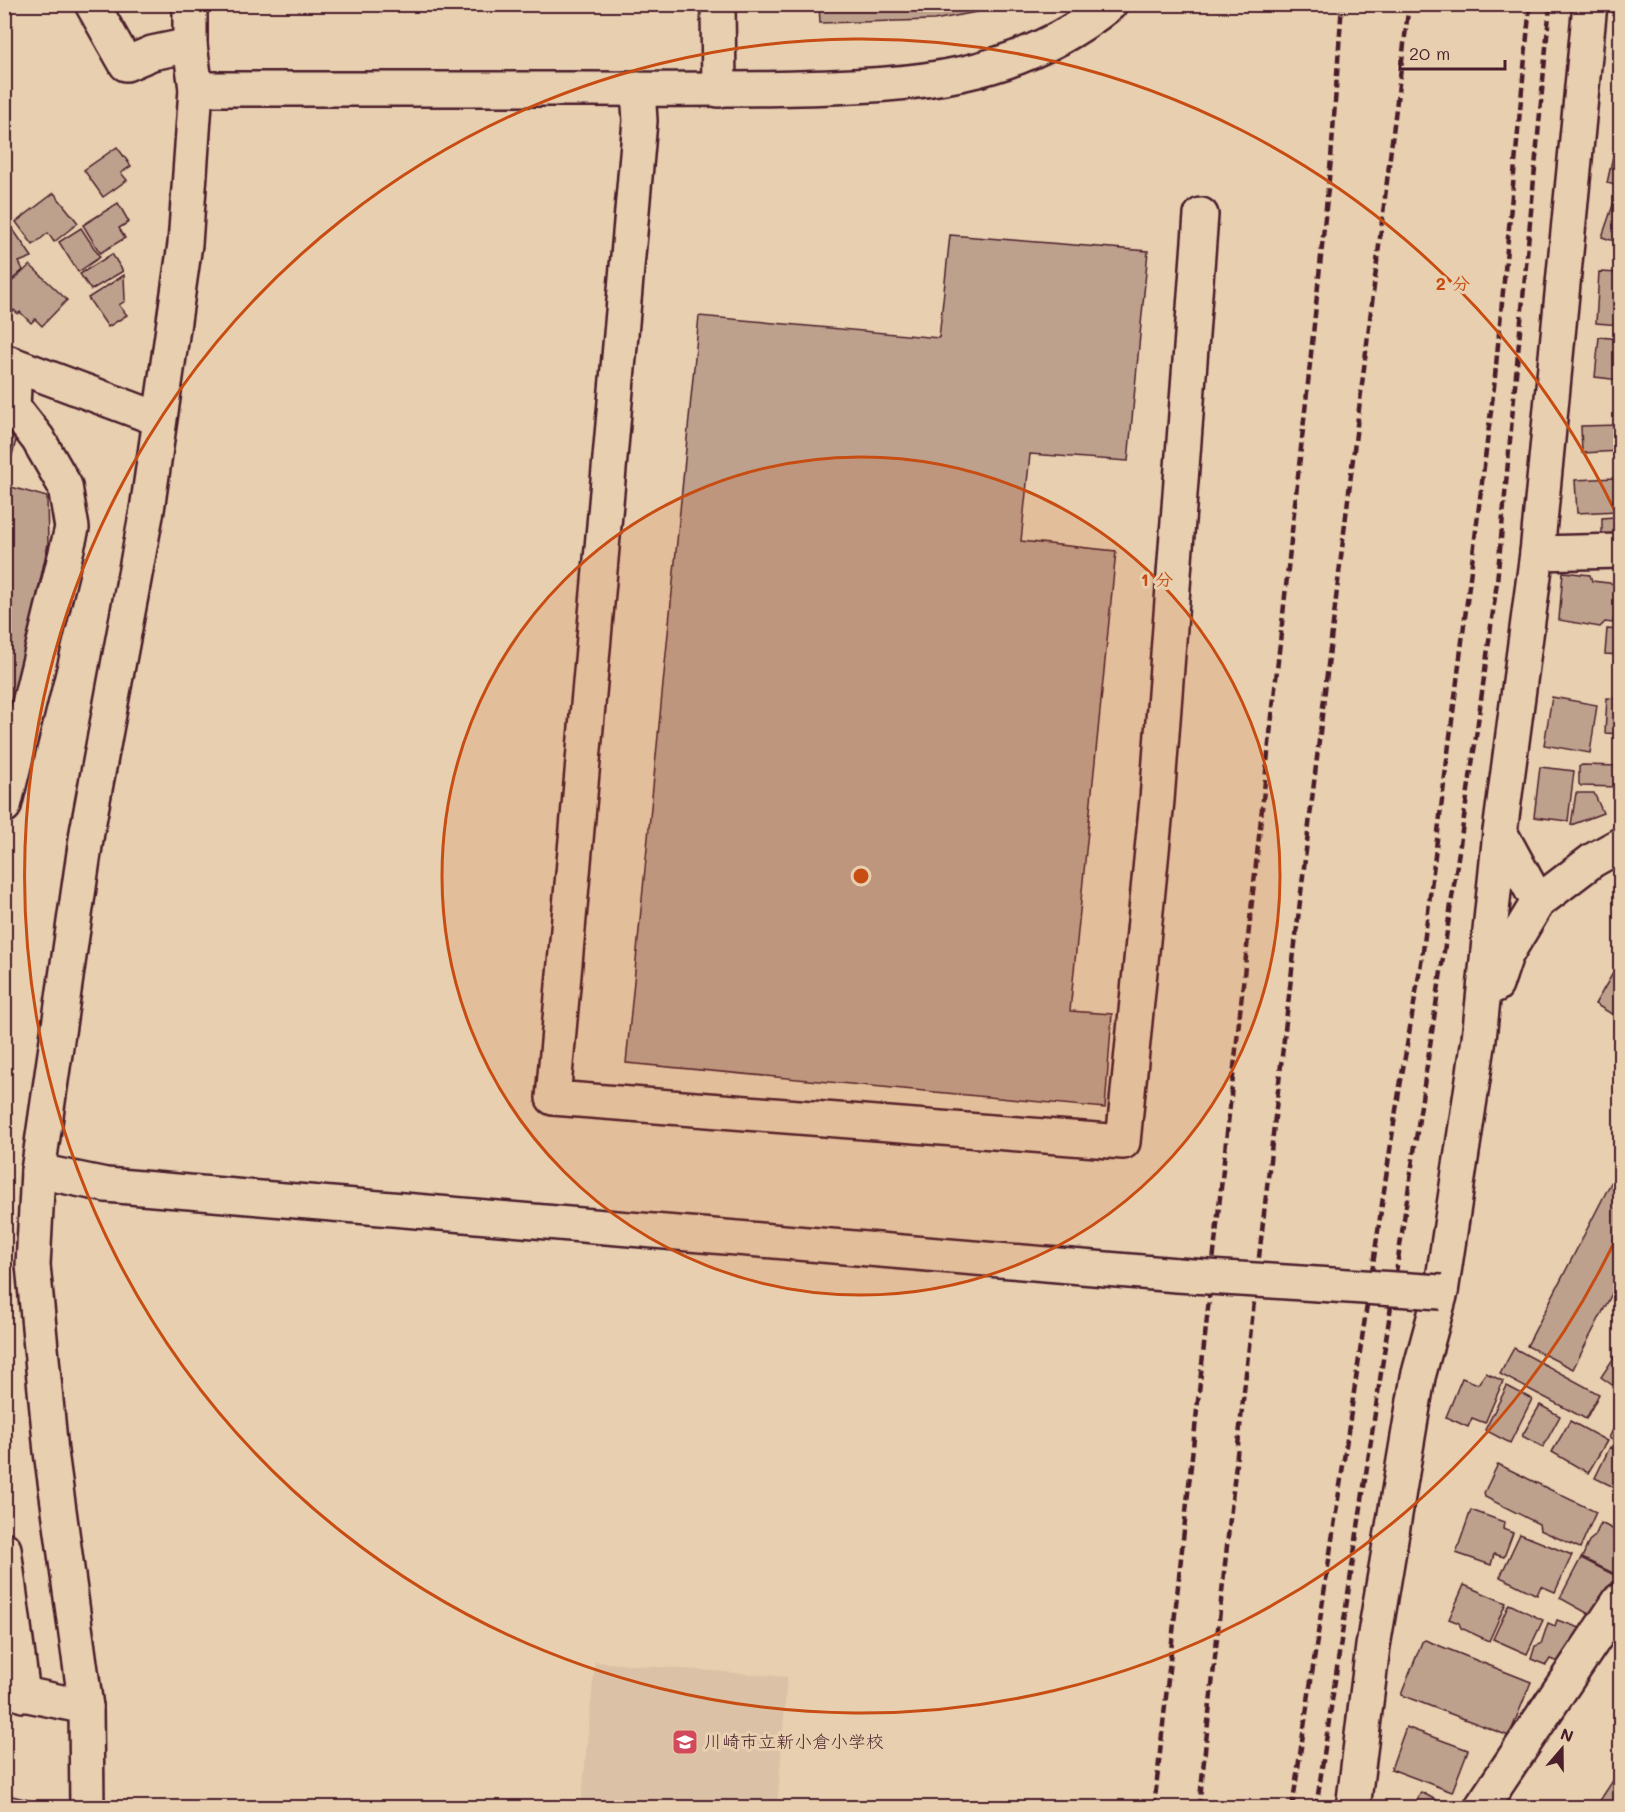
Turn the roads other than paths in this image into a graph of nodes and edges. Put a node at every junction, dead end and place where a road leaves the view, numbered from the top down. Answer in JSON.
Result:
{"nodes":[{"id":1,"x":92,"y":4,"type":"edge"},
{"id":2,"x":190,"y":4,"type":"edge"},
{"id":3,"x":718,"y":4,"type":"edge"},
{"id":4,"x":1110,"y":4,"type":"edge"},
{"id":5,"x":1590,"y":4,"type":"edge"},
{"id":6,"x":190,"y":45,"type":"junction"},
{"id":7,"x":196,"y":89,"type":"junction"},
{"id":8,"x":638,"y":89,"type":"junction"},
{"id":9,"x":718,"y":90,"type":"junction"},
{"id":10,"x":1201,"y":215,"type":"dead end"},
{"id":11,"x":10,"y":364,"type":"edge"},
{"id":12,"x":159,"y":419,"type":"junction"},
{"id":13,"x":1620,"y":551,"type":"edge"},
{"id":14,"x":1537,"y":553,"type":"junction"},
{"id":15,"x":4,"y":806,"type":"edge"},
{"id":16,"x":1500,"y":832,"type":"junction"},
{"id":17,"x":1620,"y":845,"type":"edge"},
{"id":18,"x":1538,"y":902,"type":"junction"},
{"id":19,"x":1479,"y":1039,"type":"junction"},
{"id":20,"x":38,"y":1171,"type":"junction"},
{"id":21,"x":1441,"y":1292,"type":"junction"},
{"id":22,"x":4,"y":1549,"type":"edge"},
{"id":23,"x":1620,"y":1600,"type":"edge"},
{"id":24,"x":14,"y":1693,"type":"edge"},
{"id":25,"x":86,"y":1707,"type":"junction"},
{"id":26,"x":87,"y":1808,"type":"edge"},
{"id":27,"x":1353,"y":1808,"type":"edge"},
{"id":28,"x":1481,"y":1808,"type":"edge"}],
"edges":[{"from":1,"to":6,"type":"street"},
{"from":2,"to":6,"type":"street"},
{"from":3,"to":9,"type":"street"},
{"from":4,"to":9,"type":"street"},
{"from":5,"to":14,"type":"street"},
{"from":6,"to":7,"type":"street"},
{"from":7,"to":8,"type":"street"},
{"from":7,"to":12,"type":"street"},
{"from":8,"to":9,"type":"street"},
{"from":8,"to":10,"type":"street"},
{"from":11,"to":12,"type":"street"},
{"from":11,"to":15,"type":"street"},
{"from":12,"to":20,"type":"street"},
{"from":13,"to":14,"type":"street"},
{"from":14,"to":16,"type":"street"},
{"from":16,"to":18,"type":"street"},
{"from":16,"to":19,"type":"street"},
{"from":17,"to":18,"type":"street"},
{"from":18,"to":19,"type":"street"},
{"from":19,"to":21,"type":"street"},
{"from":20,"to":21,"type":"street","bridge":true},
{"from":20,"to":25,"type":"street"},
{"from":21,"to":27,"type":"street"},
{"from":22,"to":24,"type":"street"},
{"from":23,"to":28,"type":"street"},
{"from":24,"to":25,"type":"street"},
{"from":25,"to":26,"type":"street"}]}
